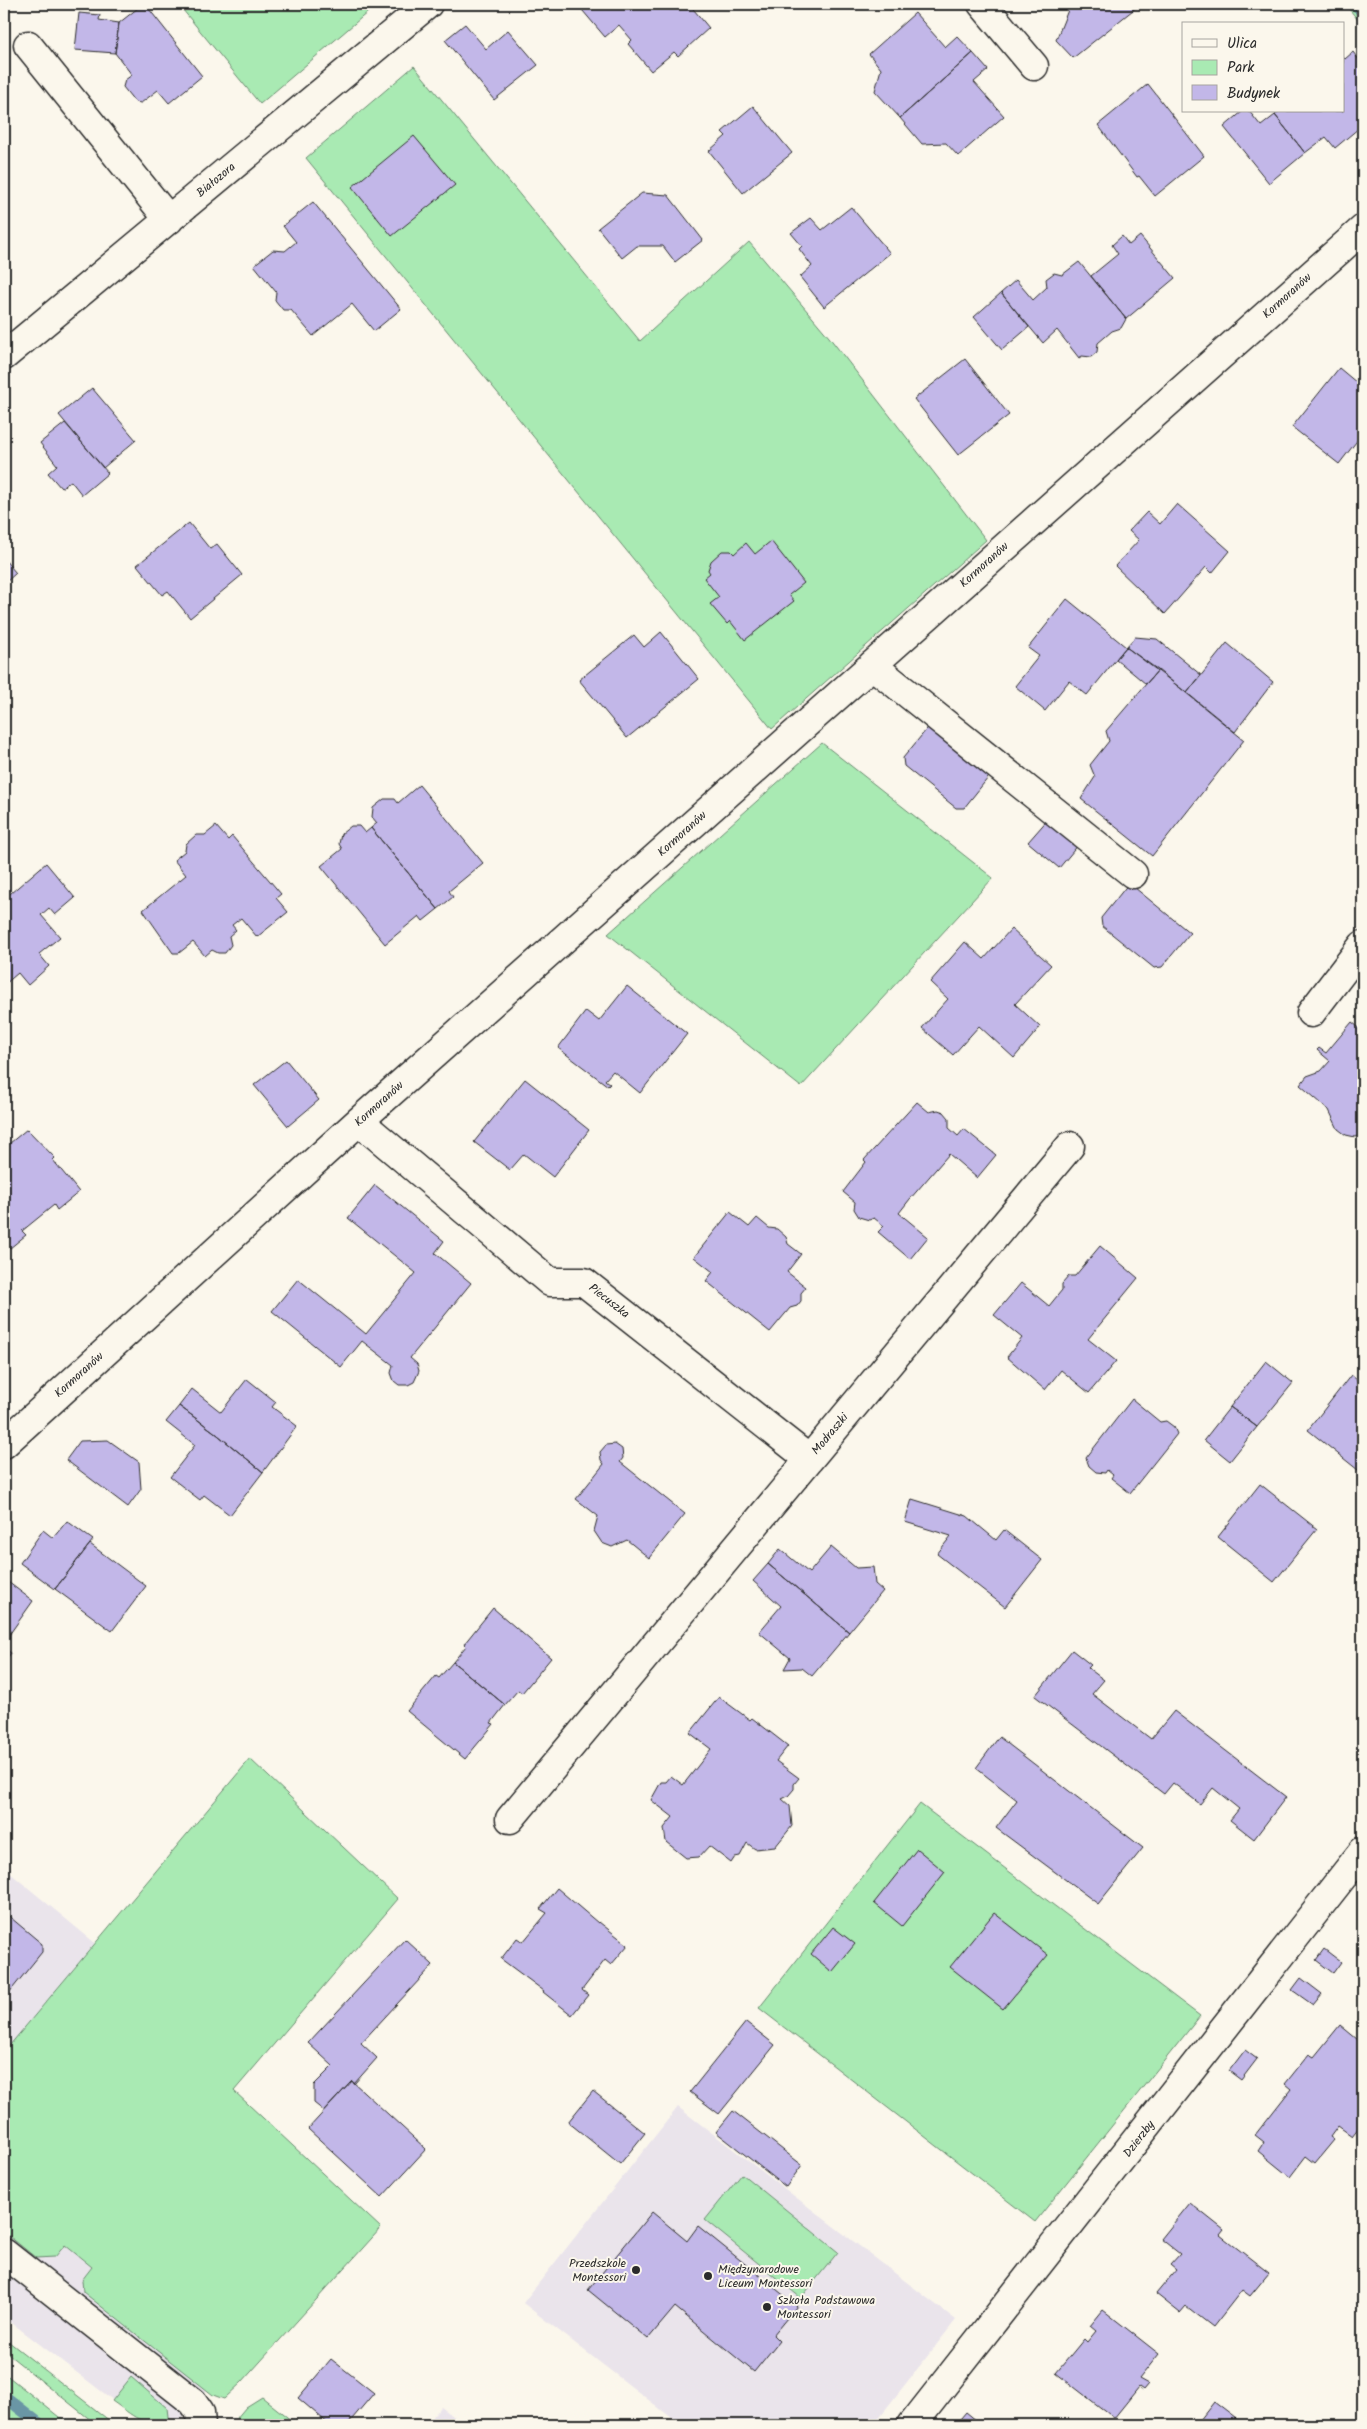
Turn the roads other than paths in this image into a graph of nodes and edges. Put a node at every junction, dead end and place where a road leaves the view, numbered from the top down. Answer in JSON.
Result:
{"nodes":[{"id":1,"x":428,"y":4,"type":"edge"},
{"id":2,"x":982,"y":4,"type":"edge"},
{"id":3,"x":28,"y":45,"type":"dead end"},
{"id":4,"x":1034,"y":66,"type":"dead end"},
{"id":5,"x":169,"y":220,"type":"junction"},
{"id":6,"x":1363,"y":229,"type":"edge"},
{"id":7,"x":4,"y":356,"type":"edge"},
{"id":8,"x":872,"y":665,"type":"junction"},
{"id":9,"x":1134,"y":874,"type":"dead end"},
{"id":10,"x":1363,"y":946,"type":"edge"},
{"id":11,"x":1311,"y":1014,"type":"dead end"},
{"id":12,"x":359,"y":1121,"type":"junction"},
{"id":13,"x":1070,"y":1146,"type":"dead end"},
{"id":14,"x":4,"y":1444,"type":"edge"},
{"id":15,"x":809,"y":1459,"type":"junction"},
{"id":16,"x":510,"y":1819,"type":"dead end"},
{"id":17,"x":1363,"y":1851,"type":"edge"},
{"id":18,"x":4,"y":2253,"type":"edge"},
{"id":19,"x":201,"y":2425,"type":"edge"},
{"id":20,"x":912,"y":2425,"type":"edge"}],
"edges":[{"from":1,"to":5,"type":"street","name":"Białozora"},
{"from":2,"to":4,"type":"street"},
{"from":3,"to":5,"type":"street"},
{"from":5,"to":7,"type":"street","name":"Białozora"},
{"from":6,"to":8,"type":"street","name":"Kormoranów"},
{"from":8,"to":9,"type":"street"},
{"from":8,"to":12,"type":"street","name":"Kormoranów"},
{"from":10,"to":11,"type":"street"},
{"from":12,"to":14,"type":"street","name":"Kormoranów"},
{"from":12,"to":15,"type":"street","name":"Piecuszka"},
{"from":13,"to":15,"type":"street","name":"Modraszki"},
{"from":15,"to":16,"type":"street","name":"Modraszki"},
{"from":17,"to":20,"type":"street","name":"Dzierzby"},
{"from":18,"to":19,"type":"street"}]}
